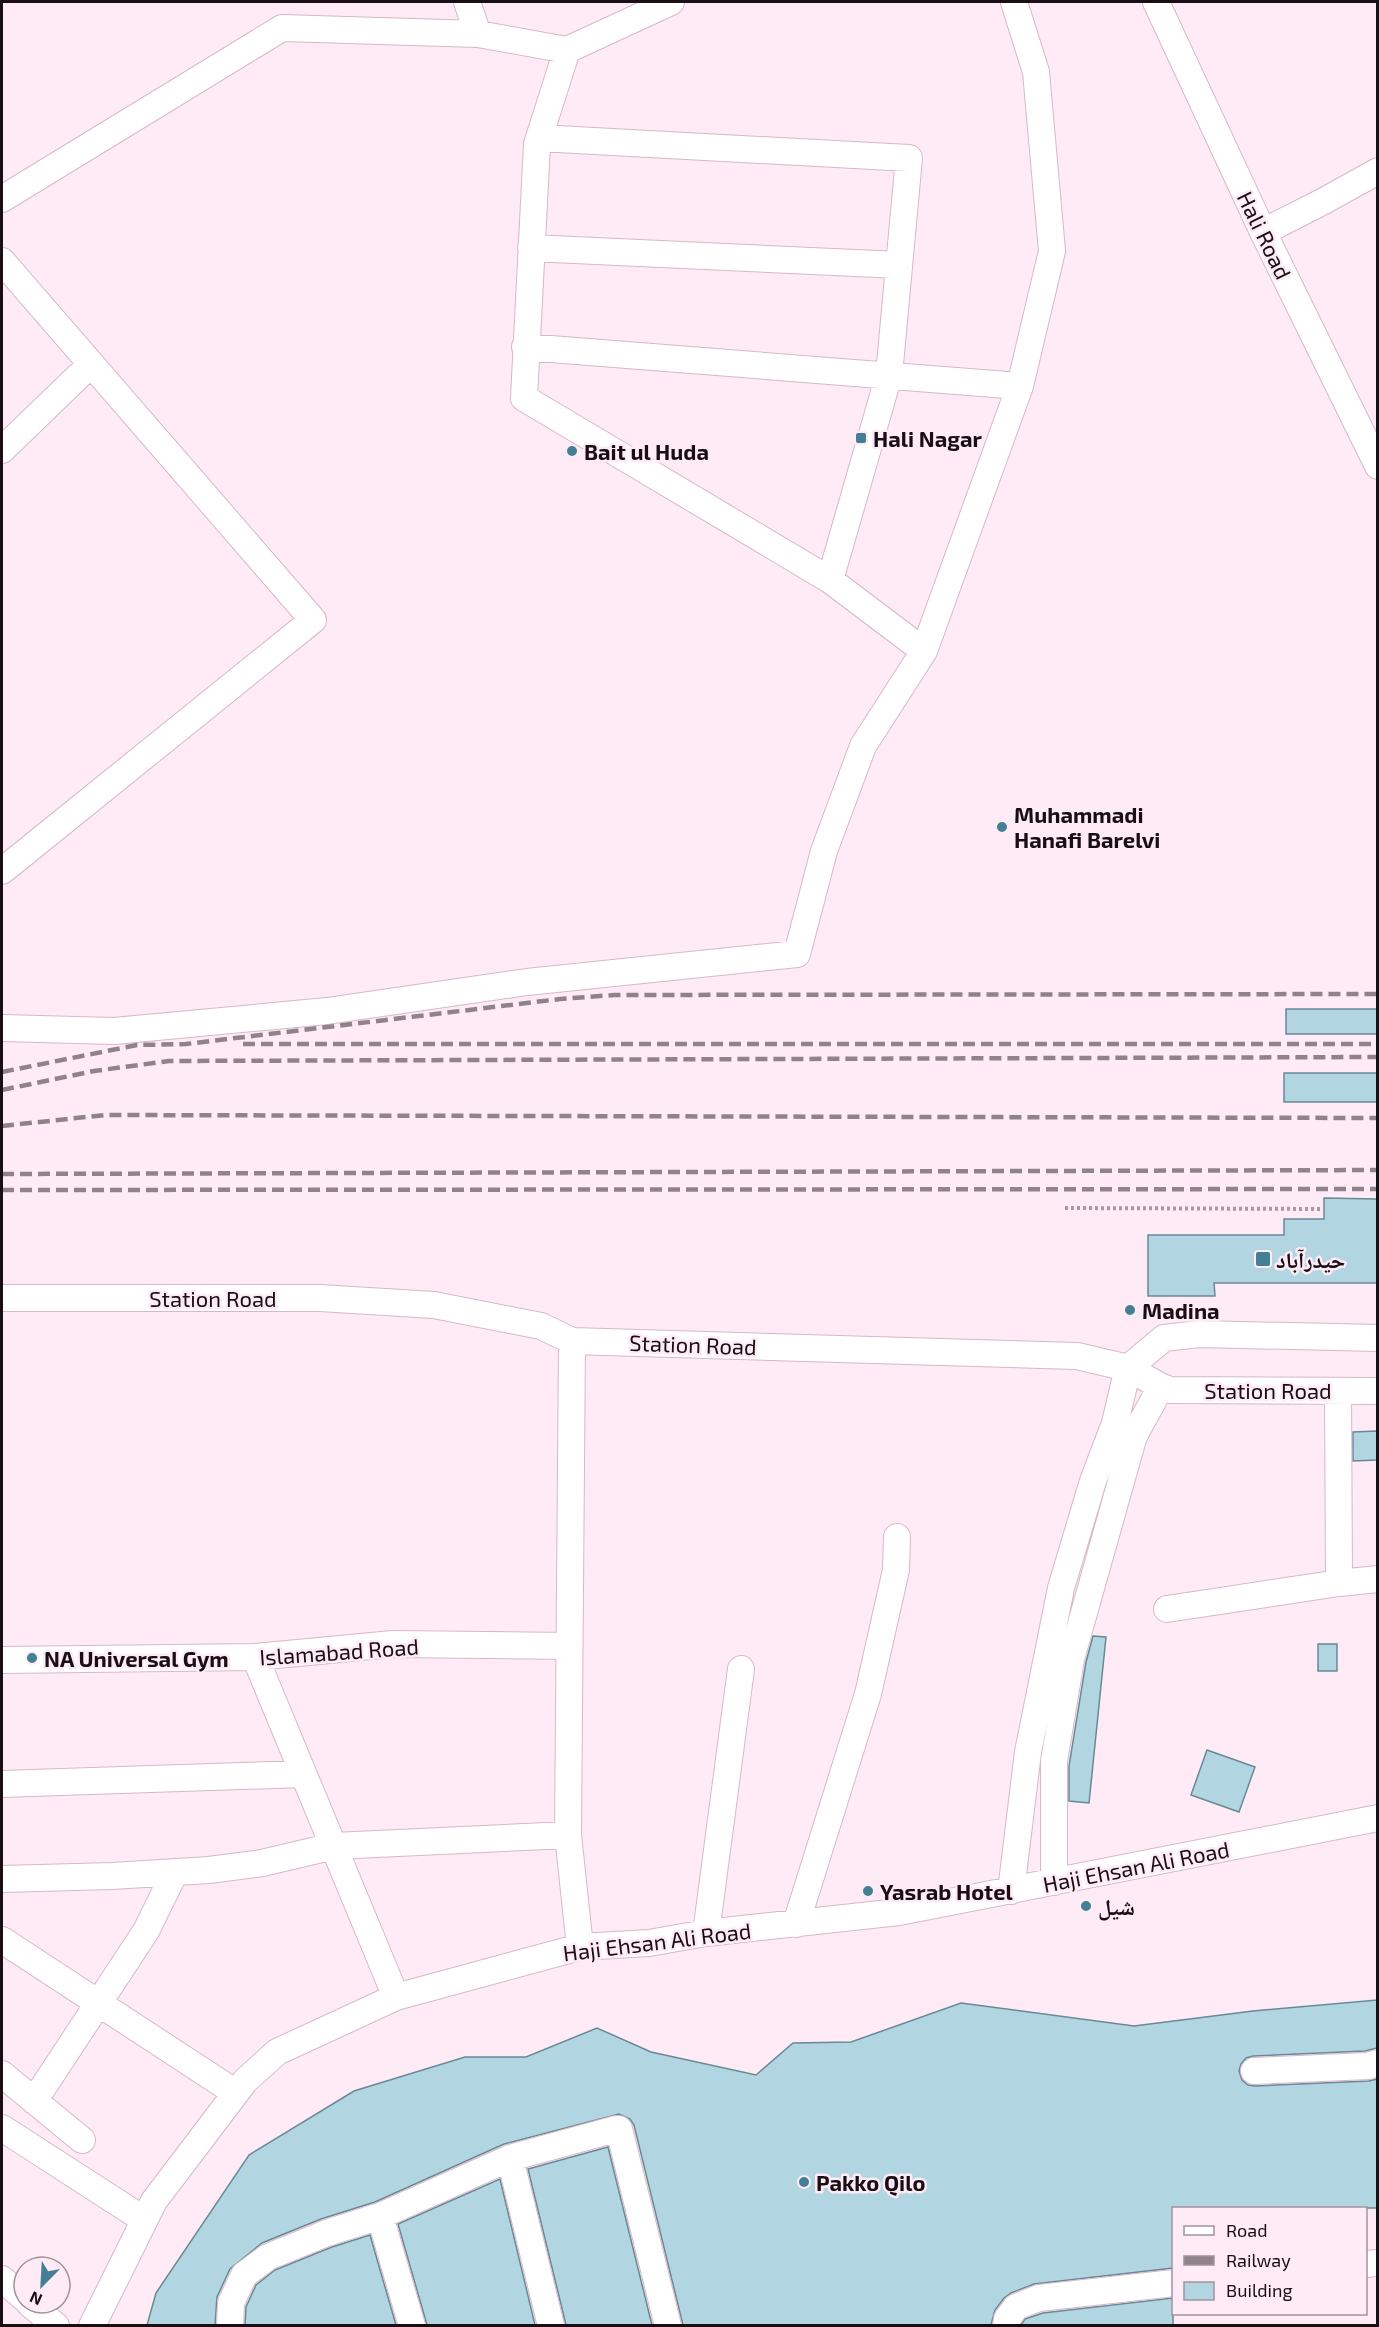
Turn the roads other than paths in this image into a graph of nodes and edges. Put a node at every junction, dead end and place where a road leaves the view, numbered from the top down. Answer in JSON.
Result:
{"nodes":[{"id":1,"x":467,"y":2,"type":"edge"},
{"id":2,"x":671,"y":2,"type":"edge"},
{"id":3,"x":1014,"y":2,"type":"edge"},
{"id":4,"x":1155,"y":2,"type":"edge"},
{"id":5,"x":478,"y":34,"type":"junction"},
{"id":6,"x":567,"y":50,"type":"junction"},
{"id":7,"x":539,"y":138,"type":"junction"},
{"id":8,"x":1377,"y":171,"type":"edge"},
{"id":9,"x":2,"y":199,"type":"edge"},
{"id":10,"x":1263,"y":232,"type":"junction"},
{"id":11,"x":531,"y":248,"type":"junction"},
{"id":12,"x":2,"y":261,"type":"edge"},
{"id":13,"x":899,"y":265,"type":"junction"},
{"id":14,"x":525,"y":347,"type":"junction"},
{"id":15,"x":91,"y":364,"type":"junction"},
{"id":16,"x":889,"y":375,"type":"junction"},
{"id":17,"x":1020,"y":386,"type":"junction"},
{"id":18,"x":2,"y":450,"type":"edge"},
{"id":19,"x":1377,"y":466,"type":"edge"},
{"id":20,"x":830,"y":580,"type":"junction"},
{"id":21,"x":924,"y":651,"type":"junction"},
{"id":22,"x":2,"y":871,"type":"edge"},
{"id":23,"x":2,"y":1028,"type":"edge"},
{"id":24,"x":2,"y":1298,"type":"edge"},
{"id":25,"x":1377,"y":1338,"type":"edge"},
{"id":26,"x":572,"y":1341,"type":"junction"},
{"id":27,"x":1128,"y":1368,"type":"junction"},
{"id":28,"x":1160,"y":1386,"type":"junction"},
{"id":29,"x":1338,"y":1391,"type":"junction"},
{"id":30,"x":1377,"y":1391,"type":"edge"},
{"id":31,"x":897,"y":1537,"type":"dead end"},
{"id":32,"x":1377,"y":1579,"type":"edge"},
{"id":33,"x":1339,"y":1583,"type":"junction"},
{"id":34,"x":1167,"y":1609,"type":"dead end"},
{"id":35,"x":569,"y":1646,"type":"junction"},
{"id":36,"x":255,"y":1657,"type":"junction"},
{"id":37,"x":2,"y":1660,"type":"edge"},
{"id":38,"x":741,"y":1669,"type":"dead end"},
{"id":39,"x":303,"y":1774,"type":"junction"},
{"id":40,"x":2,"y":1784,"type":"edge"},
{"id":41,"x":1377,"y":1818,"type":"edge"},
{"id":42,"x":568,"y":1835,"type":"junction"},
{"id":43,"x":333,"y":1846,"type":"junction"},
{"id":44,"x":175,"y":1872,"type":"junction"},
{"id":45,"x":2,"y":1879,"type":"edge"},
{"id":46,"x":1054,"y":1882,"type":"junction"},
{"id":47,"x":1011,"y":1892,"type":"junction"},
{"id":48,"x":796,"y":1924,"type":"junction"},
{"id":49,"x":706,"y":1933,"type":"junction"},
{"id":50,"x":2,"y":1940,"type":"edge"},
{"id":51,"x":580,"y":1947,"type":"junction"},
{"id":52,"x":396,"y":1997,"type":"junction"},
{"id":53,"x":98,"y":2003,"type":"junction"},
{"id":54,"x":1377,"y":2063,"type":"edge"},
{"id":55,"x":1254,"y":2071,"type":"dead end"},
{"id":56,"x":2,"y":2074,"type":"edge"},
{"id":57,"x":236,"y":2093,"type":"junction"},
{"id":58,"x":34,"y":2101,"type":"junction"},
{"id":59,"x":2,"y":2128,"type":"edge"},
{"id":60,"x":82,"y":2140,"type":"dead end"},
{"id":61,"x":510,"y":2158,"type":"junction"},
{"id":62,"x":380,"y":2216,"type":"junction"},
{"id":63,"x":143,"y":2219,"type":"junction"},
{"id":64,"x":1172,"y":2283,"type":"edge"},
{"id":65,"x":44,"y":2315,"type":"edge"},
{"id":66,"x":56,"y":2325,"type":"edge"},
{"id":67,"x":92,"y":2325,"type":"edge"},
{"id":68,"x":230,"y":2325,"type":"edge"},
{"id":69,"x":412,"y":2325,"type":"edge"},
{"id":70,"x":551,"y":2325,"type":"edge"},
{"id":71,"x":668,"y":2325,"type":"edge"},
{"id":72,"x":1006,"y":2325,"type":"edge"}],
"edges":[{"from":1,"to":5,"type":"street"},
{"from":2,"to":6,"type":"street"},
{"from":3,"to":17,"type":"street"},
{"from":4,"to":10,"type":"street","name":"Hali Road"},
{"from":5,"to":6,"type":"street"},
{"from":5,"to":9,"type":"street"},
{"from":6,"to":7,"type":"street"},
{"from":7,"to":11,"type":"street"},
{"from":7,"to":13,"type":"street"},
{"from":8,"to":10,"type":"street"},
{"from":10,"to":19,"type":"street","name":"Hali Road"},
{"from":11,"to":13,"type":"street"},
{"from":11,"to":14,"type":"street"},
{"from":12,"to":15,"type":"street"},
{"from":13,"to":16,"type":"street"},
{"from":14,"to":16,"type":"street"},
{"from":14,"to":20,"type":"street"},
{"from":15,"to":18,"type":"street"},
{"from":15,"to":22,"type":"street"},
{"from":16,"to":17,"type":"street"},
{"from":16,"to":20,"type":"street"},
{"from":17,"to":21,"type":"street"},
{"from":20,"to":21,"type":"street"},
{"from":21,"to":23,"type":"street"},
{"from":24,"to":26,"type":"street","name":"Station Road"},
{"from":25,"to":27,"type":"street"},
{"from":26,"to":27,"type":"street","name":"Station Road"},
{"from":26,"to":35,"type":"street"},
{"from":27,"to":28,"type":"street","name":"Station Road"},
{"from":27,"to":47,"type":"street"},
{"from":28,"to":29,"type":"street","name":"Station Road"},
{"from":28,"to":46,"type":"street"},
{"from":29,"to":30,"type":"street","name":"Station Road"},
{"from":29,"to":33,"type":"street"},
{"from":31,"to":48,"type":"street"},
{"from":32,"to":33,"type":"street"},
{"from":33,"to":34,"type":"street"},
{"from":35,"to":36,"type":"street","name":"Islamabad Road"},
{"from":35,"to":42,"type":"street"},
{"from":36,"to":37,"type":"street","name":"Islamabad Road"},
{"from":36,"to":39,"type":"street"},
{"from":38,"to":49,"type":"street"},
{"from":39,"to":40,"type":"street"},
{"from":39,"to":43,"type":"street"},
{"from":41,"to":46,"type":"street","name":"Haji Ehsan Ali Road"},
{"from":42,"to":43,"type":"street"},
{"from":42,"to":51,"type":"street"},
{"from":43,"to":44,"type":"street"},
{"from":43,"to":52,"type":"street"},
{"from":44,"to":45,"type":"street"},
{"from":44,"to":53,"type":"street"},
{"from":46,"to":47,"type":"street","name":"Haji Ehsan Ali Road"},
{"from":47,"to":48,"type":"street","name":"Haji Ehsan Ali Road"},
{"from":48,"to":49,"type":"street","name":"Haji Ehsan Ali Road"},
{"from":49,"to":51,"type":"street","name":"Haji Ehsan Ali Road"},
{"from":50,"to":53,"type":"street"},
{"from":51,"to":52,"type":"street","name":"Haji Ehsan Ali Road"},
{"from":52,"to":57,"type":"street","name":"Haji Ehsan Ali Road"},
{"from":53,"to":57,"type":"street"},
{"from":53,"to":58,"type":"street"},
{"from":54,"to":55,"type":"street"},
{"from":56,"to":58,"type":"street"},
{"from":57,"to":63,"type":"street","name":"Haji Ehsan Ali Road"},
{"from":58,"to":60,"type":"street"},
{"from":59,"to":63,"type":"street"},
{"from":61,"to":62,"type":"street"},
{"from":61,"to":70,"type":"street"},
{"from":61,"to":71,"type":"street"},
{"from":62,"to":68,"type":"street"},
{"from":62,"to":69,"type":"street"},
{"from":63,"to":67,"type":"street","name":"Haji Ehsan Ali Road"},
{"from":64,"to":72,"type":"street"},
{"from":65,"to":66,"type":"street"}]}
